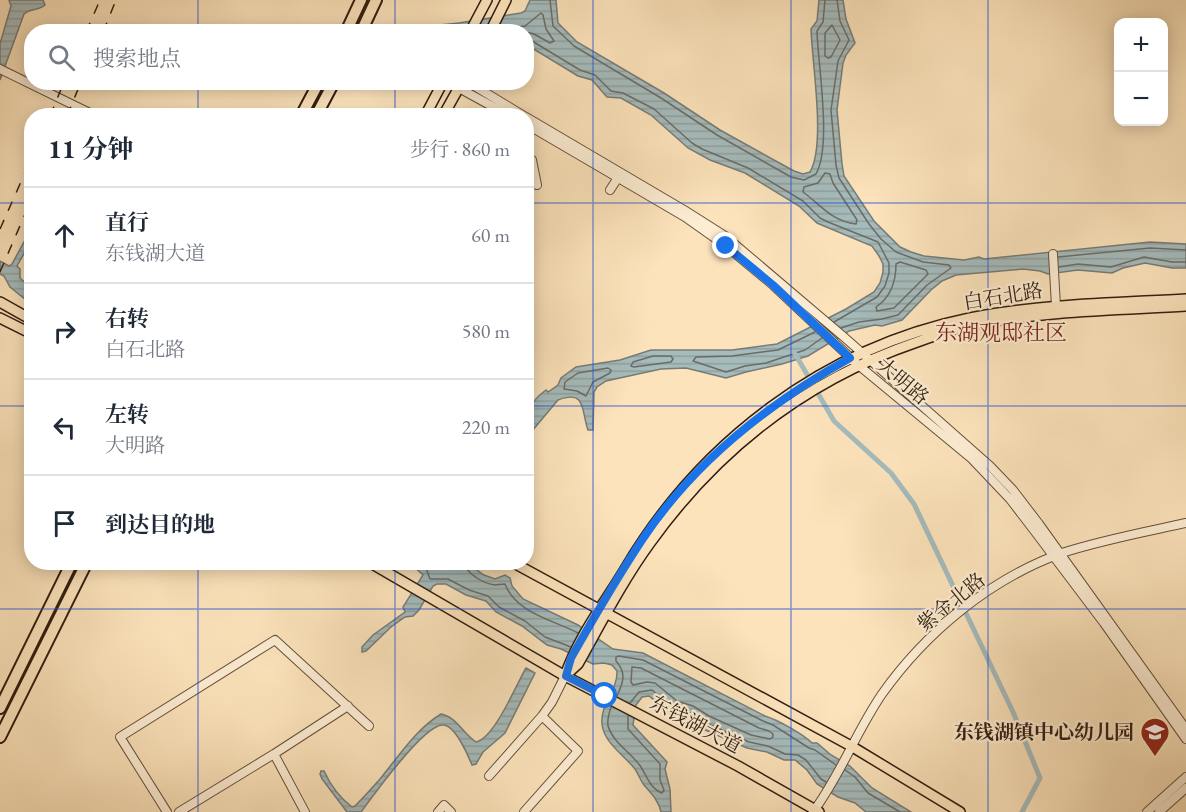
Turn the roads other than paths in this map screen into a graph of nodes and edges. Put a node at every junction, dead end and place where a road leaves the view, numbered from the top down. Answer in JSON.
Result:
{"nodes":[{"id":1,"x":361,"y":0,"type":"edge"},
{"id":2,"x":376,"y":0,"type":"edge"},
{"id":3,"x":487,"y":0,"type":"edge"},
{"id":4,"x":507,"y":0,"type":"edge"},
{"id":5,"x":350,"y":24,"type":"edge"},
{"id":6,"x":365,"y":24,"type":"edge"},
{"id":7,"x":475,"y":24,"type":"edge"},
{"id":8,"x":494,"y":24,"type":"edge"},
{"id":9,"x":2,"y":69,"type":"edge"},
{"id":10,"x":24,"y":80,"type":"edge"},
{"id":11,"x":44,"y":90,"type":"edge"},
{"id":12,"x":315,"y":90,"type":"edge"},
{"id":13,"x":330,"y":90,"type":"edge"},
{"id":14,"x":438,"y":90,"type":"edge"},
{"id":15,"x":458,"y":90,"type":"edge"},
{"id":16,"x":467,"y":90,"type":"edge"},
{"id":17,"x":481,"y":90,"type":"edge"},
{"id":18,"x":80,"y":108,"type":"edge"},
{"id":19,"x":305,"y":108,"type":"edge"},
{"id":20,"x":320,"y":108,"type":"edge"},
{"id":21,"x":429,"y":108,"type":"edge"},
{"id":22,"x":448,"y":108,"type":"edge"},
{"id":23,"x":497,"y":108,"type":"edge"},
{"id":24,"x":512,"y":108,"type":"edge"},
{"id":25,"x":534,"y":122,"type":"edge"},
{"id":26,"x":534,"y":128,"type":"edge"},
{"id":27,"x":534,"y":170,"type":"edge"},
{"id":28,"x":619,"y":176,"type":"junction"},
{"id":29,"x":537,"y":185,"type":"dead end"},
{"id":30,"x":610,"y":190,"type":"dead end"},
{"id":31,"x":1053,"y":254,"type":"dead end"},
{"id":32,"x":1186,"y":299,"type":"edge"},
{"id":33,"x":0,"y":302,"type":"edge"},
{"id":34,"x":1056,"y":306,"type":"junction"},
{"id":35,"x":1186,"y":306,"type":"edge"},
{"id":36,"x":24,"y":316,"type":"edge"},
{"id":37,"x":0,"y":318,"type":"edge"},
{"id":38,"x":817,"y":320,"type":"junction"},
{"id":39,"x":24,"y":330,"type":"edge"},
{"id":40,"x":861,"y":352,"type":"junction"},
{"id":41,"x":869,"y":359,"type":"junction"},
{"id":42,"x":854,"y":361,"type":"junction"},
{"id":43,"x":1186,"y":523,"type":"edge"},
{"id":44,"x":1058,"y":555,"type":"junction"},
{"id":45,"x":68,"y":570,"type":"edge"},
{"id":46,"x":83,"y":570,"type":"edge"},
{"id":47,"x":383,"y":570,"type":"edge"},
{"id":48,"x":527,"y":570,"type":"edge"},
{"id":49,"x":604,"y":612,"type":"junction"},
{"id":50,"x":566,"y":676,"type":"junction"},
{"id":51,"x":348,"y":706,"type":"junction"},
{"id":52,"x":0,"y":708,"type":"edge"},
{"id":53,"x":542,"y":716,"type":"junction"},
{"id":54,"x":369,"y":726,"type":"dead end"},
{"id":55,"x":1186,"y":729,"type":"edge"},
{"id":56,"x":0,"y":737,"type":"edge"},
{"id":57,"x":1186,"y":739,"type":"edge"},
{"id":58,"x":852,"y":746,"type":"junction"},
{"id":59,"x":274,"y":754,"type":"junction"},
{"id":60,"x":489,"y":776,"type":"dead end"},
{"id":61,"x":1186,"y":777,"type":"edge"},
{"id":62,"x":1186,"y":788,"type":"edge"},
{"id":63,"x":814,"y":811,"type":"edge"},
{"id":64,"x":167,"y":812,"type":"edge"},
{"id":65,"x":179,"y":812,"type":"edge"},
{"id":66,"x":305,"y":812,"type":"edge"},
{"id":67,"x":438,"y":812,"type":"edge"},
{"id":68,"x":451,"y":812,"type":"edge"},
{"id":69,"x":524,"y":812,"type":"edge"},
{"id":70,"x":960,"y":812,"type":"edge"},
{"id":71,"x":1147,"y":812,"type":"edge"},
{"id":72,"x":1159,"y":812,"type":"edge"}],
"edges":[{"from":1,"to":5,"type":"highway"},
{"from":2,"to":6,"type":"highway"},
{"from":3,"to":7,"type":"main road"},
{"from":4,"to":8,"type":"main road"},
{"from":9,"to":10,"type":"street"},
{"from":11,"to":18,"type":"street"},
{"from":12,"to":19,"type":"highway"},
{"from":13,"to":20,"type":"highway"},
{"from":14,"to":21,"type":"main road"},
{"from":15,"to":22,"type":"main road"},
{"from":16,"to":23,"type":"street"},
{"from":17,"to":24,"type":"street","name":"大明路"},
{"from":25,"to":28,"type":"street","name":"大明路"},
{"from":26,"to":28,"type":"street","name":"大明路"},
{"from":27,"to":29,"type":"street"},
{"from":28,"to":30,"type":"street"},
{"from":28,"to":38,"type":"street","name":"大明路"},
{"from":31,"to":34,"type":"street"},
{"from":32,"to":34,"type":"main road","name":"白石北路"},
{"from":33,"to":36,"type":"main road"},
{"from":34,"to":40,"type":"main road","name":"白石北路"},
{"from":35,"to":41,"type":"main road","name":"白石北路"},
{"from":37,"to":39,"type":"main road"},
{"from":38,"to":40,"type":"street","name":"大明路"},
{"from":38,"to":42,"type":"street","name":"大明路"},
{"from":40,"to":41,"type":"street","name":"大明路"},
{"from":40,"to":42,"type":"main road","name":"白石北路"},
{"from":41,"to":42,"type":"main road","name":"白石北路"},
{"from":41,"to":44,"type":"street","name":"大明路"},
{"from":42,"to":44,"type":"street","name":"大明路"},
{"from":42,"to":49,"type":"main road","name":"白石北路"},
{"from":43,"to":44,"type":"street","name":"紫金北路"},
{"from":44,"to":55,"type":"street","name":"大明路"},
{"from":44,"to":57,"type":"street","name":"大明路"},
{"from":44,"to":58,"type":"street","name":"紫金北路"},
{"from":45,"to":52,"type":"highway"},
{"from":46,"to":56,"type":"highway"},
{"from":47,"to":50,"type":"main road","name":"东钱湖大道"},
{"from":48,"to":49,"type":"main road"},
{"from":49,"to":50,"type":"main road","name":"白石北路"},
{"from":49,"to":58,"type":"main road"},
{"from":50,"to":53,"type":"street"},
{"from":50,"to":63,"type":"main road","name":"东钱湖大道"},
{"from":51,"to":54,"type":"street"},
{"from":51,"to":59,"type":"street"},
{"from":51,"to":64,"type":"street"},
{"from":53,"to":60,"type":"street"},
{"from":53,"to":69,"type":"street"},
{"from":58,"to":63,"type":"street","name":"紫金北路"},
{"from":58,"to":70,"type":"main road"},
{"from":59,"to":65,"type":"street"},
{"from":59,"to":66,"type":"street"},
{"from":61,"to":71,"type":"street"},
{"from":62,"to":72,"type":"street"},
{"from":67,"to":68,"type":"street"}]}
